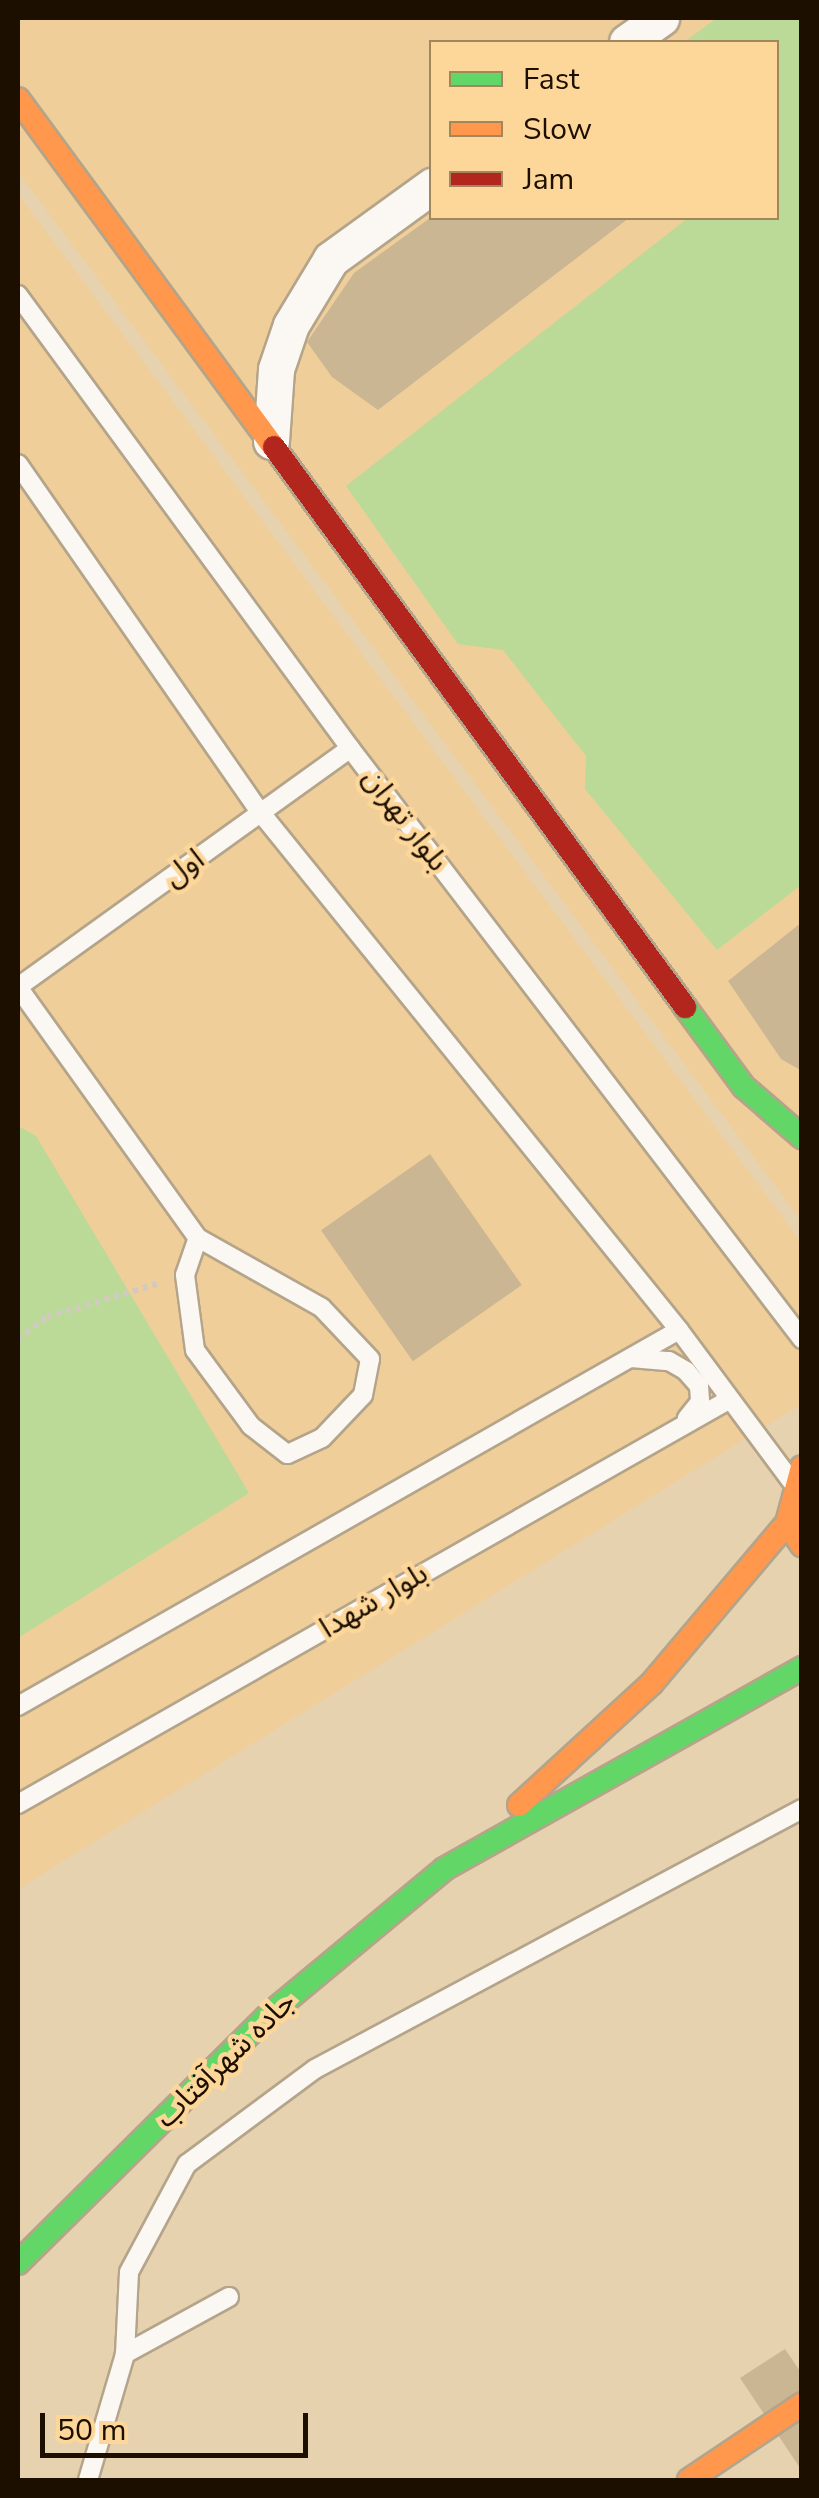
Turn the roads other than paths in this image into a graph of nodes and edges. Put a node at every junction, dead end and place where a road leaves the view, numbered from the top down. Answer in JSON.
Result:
{"nodes":[{"id":1,"x":661,"y":18,"type":"edge"},
{"id":2,"x":630,"y":40,"type":"edge"},
{"id":3,"x":18,"y":98,"type":"edge"},
{"id":4,"x":429,"y":188,"type":"edge"},
{"id":5,"x":18,"y":295,"type":"edge"},
{"id":6,"x":271,"y":440,"type":"junction"},
{"id":7,"x":18,"y":464,"type":"edge"},
{"id":8,"x":350,"y":748,"type":"junction"},
{"id":9,"x":261,"y":812,"type":"junction"},
{"id":10,"x":18,"y":987,"type":"edge"},
{"id":11,"x":802,"y":1137,"type":"edge"},
{"id":12,"x":198,"y":1238,"type":"junction"},
{"id":13,"x":679,"y":1330,"type":"junction"},
{"id":14,"x":802,"y":1340,"type":"edge"},
{"id":15,"x":629,"y":1358,"type":"junction"},
{"id":16,"x":730,"y":1398,"type":"junction"},
{"id":17,"x":681,"y":1426,"type":"junction"},
{"id":18,"x":797,"y":1475,"type":"edge"},
{"id":19,"x":787,"y":1523,"type":"junction"},
{"id":20,"x":802,"y":1544,"type":"edge"},
{"id":21,"x":802,"y":1668,"type":"edge"},
{"id":22,"x":18,"y":1706,"type":"edge"},
{"id":23,"x":18,"y":1804,"type":"edge"},
{"id":24,"x":802,"y":1808,"type":"edge"},
{"id":25,"x":444,"y":1869,"type":"junction"},
{"id":26,"x":18,"y":2263,"type":"edge"},
{"id":27,"x":229,"y":2296,"type":"dead end"},
{"id":28,"x":125,"y":2354,"type":"junction"},
{"id":29,"x":802,"y":2404,"type":"edge"},
{"id":30,"x":88,"y":2480,"type":"edge"},
{"id":31,"x":688,"y":2480,"type":"edge"}],
"edges":[{"from":1,"to":2,"type":"street"},
{"from":3,"to":6,"type":"main road"},
{"from":4,"to":6,"type":"street"},
{"from":5,"to":8,"type":"lane","name":"بلوار تهران"},
{"from":6,"to":11,"type":"main road"},
{"from":7,"to":9,"type":"lane"},
{"from":8,"to":9,"type":"lane","name":"اول"},
{"from":8,"to":14,"type":"lane","name":"بلوار تهران"},
{"from":9,"to":10,"type":"lane","name":"اول"},
{"from":9,"to":13,"type":"lane"},
{"from":10,"to":12,"type":"lane"},
{"from":12,"to":12,"type":"lane"},
{"from":13,"to":15,"type":"lane"},
{"from":13,"to":16,"type":"lane"},
{"from":15,"to":17,"type":"lane"},
{"from":15,"to":22,"type":"lane"},
{"from":16,"to":17,"type":"lane","name":"بلوار شهدا"},
{"from":16,"to":18,"type":"lane"},
{"from":17,"to":23,"type":"lane","name":"بلوار شهدا"},
{"from":18,"to":19,"type":"main road"},
{"from":19,"to":20,"type":"main road"},
{"from":19,"to":25,"type":"main road","name":"جاده شهرآفتاب"},
{"from":21,"to":25,"type":"main road","name":"جاده شهرآفتاب"},
{"from":24,"to":28,"type":"lane"},
{"from":25,"to":26,"type":"main road","name":"جاده شهرآفتاب"},
{"from":27,"to":28,"type":"lane"},
{"from":28,"to":30,"type":"lane"},
{"from":29,"to":31,"type":"main road"}]}
